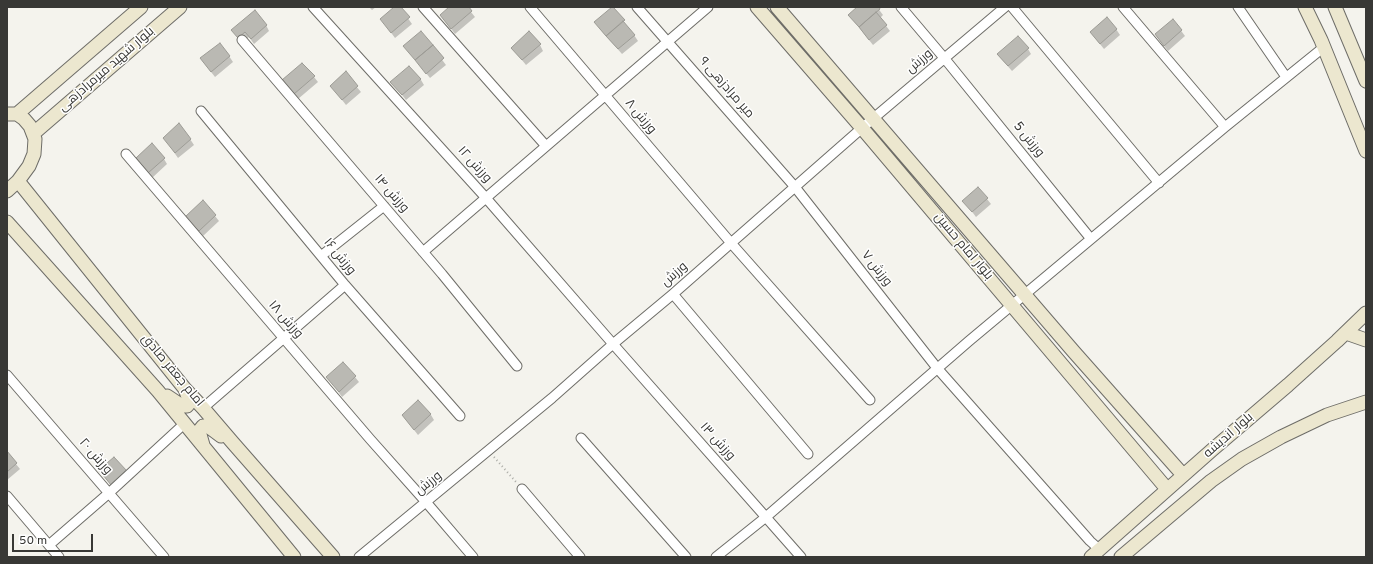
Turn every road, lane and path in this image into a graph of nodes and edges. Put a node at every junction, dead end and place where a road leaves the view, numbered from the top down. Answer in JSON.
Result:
{"nodes":[{"id":1,"x":141,"y":7,"type":"edge"},
{"id":2,"x":180,"y":7,"type":"edge"},
{"id":3,"x":313,"y":7,"type":"edge"},
{"id":4,"x":423,"y":7,"type":"edge"},
{"id":5,"x":530,"y":7,"type":"edge"},
{"id":6,"x":637,"y":7,"type":"edge"},
{"id":7,"x":708,"y":7,"type":"edge"},
{"id":8,"x":757,"y":7,"type":"edge"},
{"id":9,"x":777,"y":7,"type":"edge"},
{"id":10,"x":901,"y":7,"type":"edge"},
{"id":11,"x":1005,"y":7,"type":"edge"},
{"id":12,"x":1012,"y":7,"type":"edge"},
{"id":13,"x":1123,"y":7,"type":"edge"},
{"id":14,"x":1238,"y":7,"type":"edge"},
{"id":15,"x":1305,"y":7,"type":"edge"},
{"id":16,"x":1335,"y":7,"type":"edge"},
{"id":17,"x":242,"y":40,"type":"dead end"},
{"id":18,"x":668,"y":42,"type":"junction"},
{"id":19,"x":1324,"y":47,"type":"junction"},
{"id":20,"x":945,"y":58,"type":"junction"},
{"id":21,"x":1286,"y":78,"type":"junction"},
{"id":22,"x":1366,"y":81,"type":"edge"},
{"id":23,"x":605,"y":96,"type":"junction"},
{"id":24,"x":201,"y":111,"type":"dead end"},
{"id":25,"x":12,"y":114,"type":"edge"},
{"id":26,"x":874,"y":118,"type":"junction"},
{"id":27,"x":1225,"y":127,"type":"junction"},
{"id":28,"x":862,"y":128,"type":"junction"},
{"id":29,"x":34,"y":133,"type":"junction"},
{"id":30,"x":546,"y":146,"type":"junction"},
{"id":31,"x":1366,"y":151,"type":"edge"},
{"id":32,"x":126,"y":154,"type":"dead end"},
{"id":33,"x":18,"y":181,"type":"junction"},
{"id":34,"x":1158,"y":183,"type":"junction"},
{"id":35,"x":795,"y":187,"type":"junction"},
{"id":36,"x":7,"y":191,"type":"edge"},
{"id":37,"x":486,"y":198,"type":"junction"},
{"id":38,"x":384,"y":206,"type":"junction"},
{"id":39,"x":7,"y":222,"type":"edge"},
{"id":40,"x":1091,"y":239,"type":"junction"},
{"id":41,"x":731,"y":243,"type":"junction"},
{"id":42,"x":423,"y":252,"type":"junction"},
{"id":43,"x":321,"y":256,"type":"junction"},
{"id":44,"x":345,"y":285,"type":"junction"},
{"id":45,"x":673,"y":294,"type":"junction"},
{"id":46,"x":1024,"y":294,"type":"junction"},
{"id":47,"x":1012,"y":305,"type":"junction"},
{"id":48,"x":1366,"y":314,"type":"edge"},
{"id":49,"x":1346,"y":333,"type":"junction"},
{"id":50,"x":284,"y":339,"type":"junction"},
{"id":51,"x":1366,"y":340,"type":"edge"},
{"id":52,"x":613,"y":344,"type":"junction"},
{"id":53,"x":517,"y":366,"type":"dead end"},
{"id":54,"x":937,"y":368,"type":"junction"},
{"id":55,"x":7,"y":375,"type":"edge"},
{"id":56,"x":185,"y":390,"type":"junction"},
{"id":57,"x":158,"y":391,"type":"junction"},
{"id":58,"x":870,"y":400,"type":"dead end"},
{"id":59,"x":1366,"y":402,"type":"edge"},
{"id":60,"x":203,"y":408,"type":"junction"},
{"id":61,"x":460,"y":416,"type":"dead end"},
{"id":62,"x":184,"y":424,"type":"junction"},
{"id":63,"x":581,"y":438,"type":"dead end"},
{"id":64,"x":232,"y":444,"type":"junction"},
{"id":65,"x":203,"y":446,"type":"junction"},
{"id":66,"x":489,"y":451,"type":"junction"},
{"id":67,"x":808,"y":454,"type":"dead end"},
{"id":68,"x":1183,"y":475,"type":"junction"},
{"id":69,"x":522,"y":489,"type":"joint"},
{"id":70,"x":1167,"y":490,"type":"junction"},
{"id":71,"x":109,"y":493,"type":"junction"},
{"id":72,"x":7,"y":496,"type":"edge"},
{"id":73,"x":426,"y":502,"type":"junction"},
{"id":74,"x":766,"y":517,"type":"junction"},
{"id":75,"x":49,"y":545,"type":"junction"},
{"id":76,"x":1095,"y":553,"type":"edge"},
{"id":77,"x":59,"y":557,"type":"edge"},
{"id":78,"x":164,"y":557,"type":"edge"},
{"id":79,"x":294,"y":557,"type":"edge"},
{"id":80,"x":332,"y":557,"type":"edge"},
{"id":81,"x":359,"y":557,"type":"edge"},
{"id":82,"x":473,"y":557,"type":"edge"},
{"id":83,"x":580,"y":557,"type":"edge"},
{"id":84,"x":686,"y":557,"type":"edge"},
{"id":85,"x":716,"y":557,"type":"edge"},
{"id":86,"x":801,"y":557,"type":"edge"},
{"id":87,"x":1121,"y":557,"type":"edge"}],
"edges":[{"from":1,"to":25,"type":"street","name":"بلوار شهید میرمرادزهی"},
{"from":2,"to":29,"type":"street","name":"بلوار شهید میرمرادزهی"},
{"from":3,"to":37,"type":"street","name":"ورزش ۱۲"},
{"from":4,"to":30,"type":"street"},
{"from":5,"to":23,"type":"street","name":"ورزش ۸"},
{"from":6,"to":18,"type":"street","name":"میر مرادزهی ۹"},
{"from":7,"to":18,"type":"street"},
{"from":8,"to":28,"type":"street","name":"بلوار امام حسین"},
{"from":9,"to":26,"type":"street","name":"بلوار امام حسین"},
{"from":10,"to":20,"type":"street","name":"ورزش 5"},
{"from":11,"to":20,"type":"street","name":"ورزش"},
{"from":12,"to":34,"type":"street"},
{"from":13,"to":27,"type":"street"},
{"from":14,"to":21,"type":"street"},
{"from":15,"to":19,"type":"street"},
{"from":16,"to":22,"type":"street"},
{"from":17,"to":38,"type":"street","name":"ورزش ۱۴"},
{"from":18,"to":23,"type":"street"},
{"from":18,"to":35,"type":"street","name":"میر مرادزهی ۹"},
{"from":19,"to":21,"type":"street"},
{"from":19,"to":31,"type":"street"},
{"from":20,"to":26,"type":"street","name":"ورزش"},
{"from":20,"to":40,"type":"street","name":"ورزش 5"},
{"from":21,"to":27,"type":"street"},
{"from":23,"to":30,"type":"street"},
{"from":23,"to":41,"type":"street","name":"ورزش ۸"},
{"from":24,"to":43,"type":"street","name":"ورزش ۱۶"},
{"from":25,"to":29,"type":"street"},
{"from":26,"to":28,"type":"street","name":"ورزش"},
{"from":26,"to":46,"type":"street","name":"بلوار امام حسین"},
{"from":27,"to":34,"type":"street"},
{"from":28,"to":35,"type":"street","name":"ورزش"},
{"from":28,"to":47,"type":"street","name":"بلوار امام حسین"},
{"from":29,"to":33,"type":"street"},
{"from":30,"to":37,"type":"street"},
{"from":32,"to":50,"type":"street","name":"ورزش ۱۸"},
{"from":33,"to":36,"type":"street"},
{"from":33,"to":56,"type":"street","name":"امام جعفر صادق"},
{"from":34,"to":40,"type":"street"},
{"from":35,"to":41,"type":"street","name":"ورزش"},
{"from":35,"to":54,"type":"street","name":"ورزش ۷"},
{"from":37,"to":42,"type":"street"},
{"from":37,"to":52,"type":"street","name":"ورزش ۱۲"},
{"from":38,"to":42,"type":"street","name":"ورزش ۱۴"},
{"from":38,"to":43,"type":"street"},
{"from":39,"to":57,"type":"street","name":"امام جعفر صادق"},
{"from":40,"to":46,"type":"street"},
{"from":41,"to":45,"type":"street","name":"ورزش"},
{"from":41,"to":58,"type":"street","name":"ورزش ۸"},
{"from":42,"to":53,"type":"street","name":"ورزش ۱۴"},
{"from":43,"to":44,"type":"street","name":"ورزش ۱۶"},
{"from":44,"to":50,"type":"street"},
{"from":44,"to":61,"type":"street","name":"ورزش ۱۶"},
{"from":45,"to":52,"type":"street","name":"ورزش"},
{"from":45,"to":67,"type":"street"},
{"from":46,"to":47,"type":"street"},
{"from":46,"to":68,"type":"street","name":"بلوار امام حسین"},
{"from":47,"to":54,"type":"street"},
{"from":47,"to":70,"type":"street","name":"بلوار امام حسین"},
{"from":48,"to":49,"type":"street","name":"بلوار اندیشه"},
{"from":49,"to":51,"type":"street"},
{"from":49,"to":68,"type":"street","name":"بلوار اندیشه"},
{"from":50,"to":60,"type":"street"},
{"from":50,"to":73,"type":"street","name":"ورزش ۱۸"},
{"from":52,"to":66,"type":"street","name":"ورزش"},
{"from":52,"to":74,"type":"street","name":"ورزش ۱۳"},
{"from":54,"to":74,"type":"street"},
{"from":54,"to":76,"type":"street","name":"ورزش ۷"},
{"from":55,"to":71,"type":"street","name":"ورزش ۲۰"},
{"from":56,"to":57,"type":"street"},
{"from":56,"to":60,"type":"street","name":"امام جعفر صادق"},
{"from":57,"to":62,"type":"street","name":"امام جعفر صادق"},
{"from":59,"to":87,"type":"street","name":"بلوار اندیشه"},
{"from":60,"to":64,"type":"street","name":"امام جعفر صادق"},
{"from":62,"to":65,"type":"street","name":"امام جعفر صادق"},
{"from":62,"to":71,"type":"street"},
{"from":63,"to":84,"type":"street"},
{"from":64,"to":65,"type":"street"},
{"from":64,"to":80,"type":"street","name":"امام جعفر صادق"},
{"from":65,"to":79,"type":"street","name":"امام جعفر صادق"},
{"from":66,"to":69,"type":"path"},
{"from":66,"to":73,"type":"street","name":"ورزش"},
{"from":68,"to":70,"type":"street","name":"بلوار اندیشه"},
{"from":69,"to":83,"type":"street"},
{"from":70,"to":76,"type":"street","name":"بلوار اندیشه"},
{"from":71,"to":75,"type":"street"},
{"from":71,"to":78,"type":"street","name":"ورزش ۲۰"},
{"from":72,"to":75,"type":"street"},
{"from":73,"to":81,"type":"street","name":"ورزش"},
{"from":73,"to":82,"type":"street","name":"ورزش ۱۸"},
{"from":74,"to":85,"type":"street"},
{"from":74,"to":86,"type":"street","name":"ورزش ۱۳"},
{"from":75,"to":77,"type":"street"}]}
